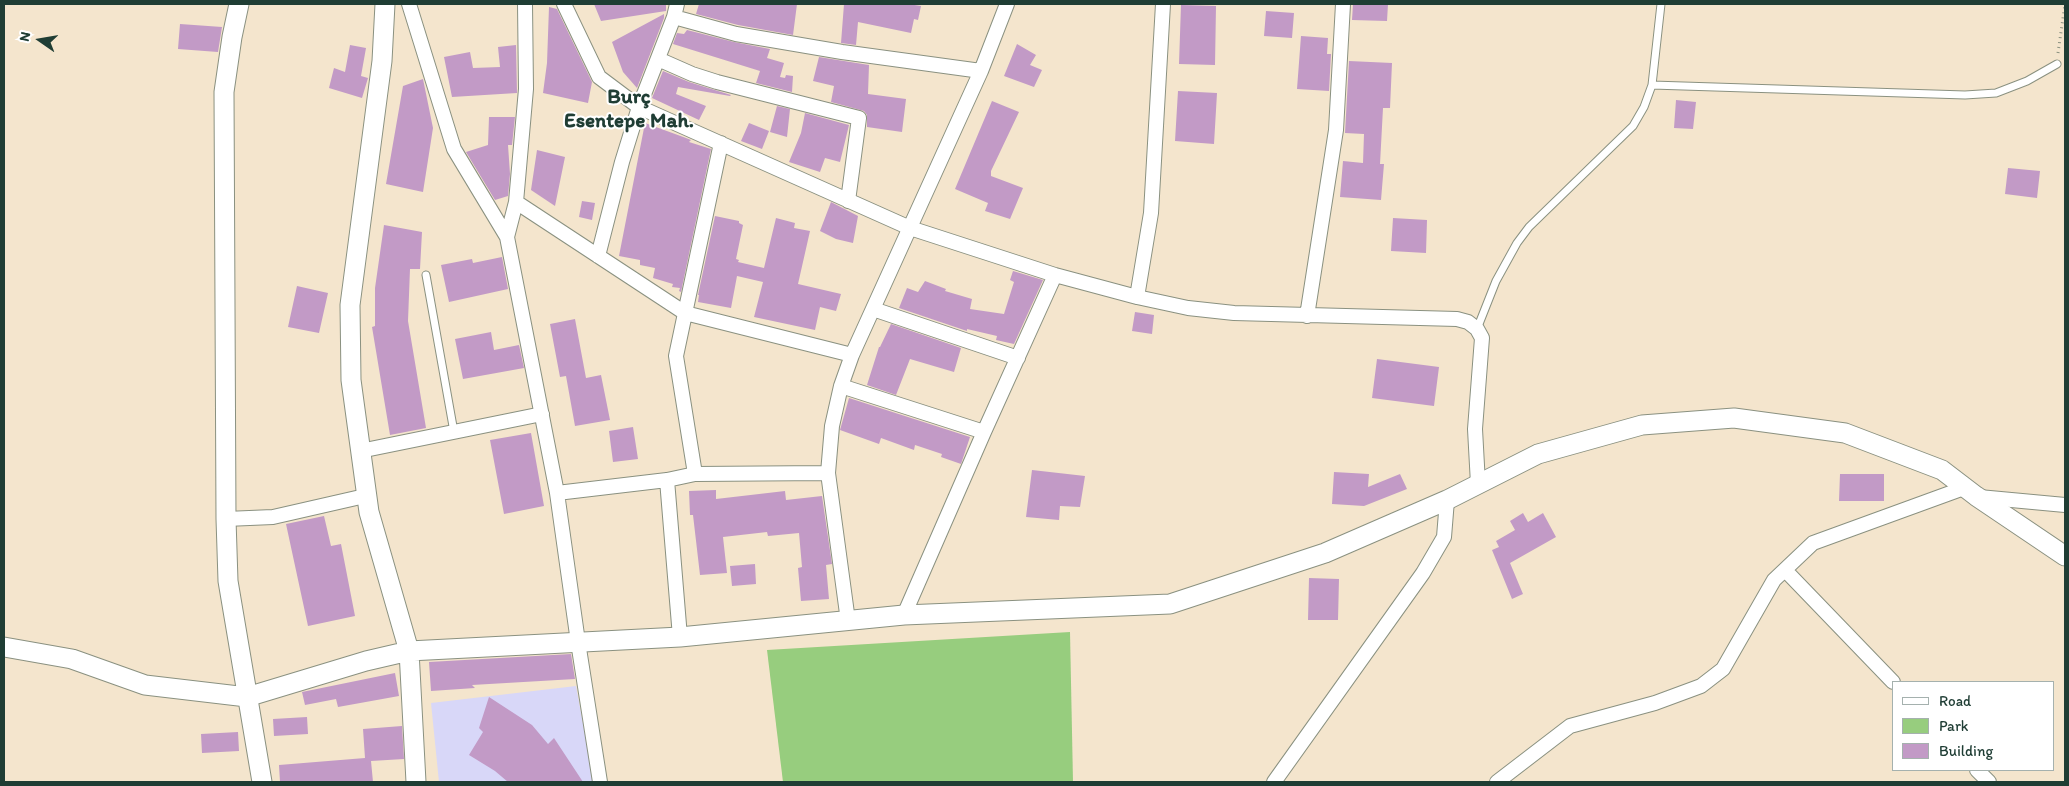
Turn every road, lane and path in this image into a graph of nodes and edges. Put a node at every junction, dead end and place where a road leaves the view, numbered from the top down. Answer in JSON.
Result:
{"nodes":[{"id":1,"x":239,"y":4,"type":"edge"},
{"id":2,"x":384,"y":4,"type":"edge"},
{"id":3,"x":409,"y":4,"type":"edge"},
{"id":4,"x":525,"y":4,"type":"edge"},
{"id":5,"x":564,"y":4,"type":"edge"},
{"id":6,"x":1007,"y":4,"type":"edge"},
{"id":7,"x":1163,"y":4,"type":"edge"},
{"id":8,"x":1343,"y":4,"type":"edge"},
{"id":9,"x":1662,"y":4,"type":"edge"},
{"id":10,"x":2065,"y":4,"type":"edge"},
{"id":11,"x":675,"y":10,"type":"edge"},
{"id":12,"x":658,"y":59,"type":"junction"},
{"id":13,"x":2057,"y":64,"type":"joint"},
{"id":14,"x":981,"y":72,"type":"junction"},
{"id":15,"x":1652,"y":85,"type":"junction"},
{"id":16,"x":639,"y":107,"type":"junction"},
{"id":17,"x":722,"y":143,"type":"junction"},
{"id":18,"x":848,"y":200,"type":"junction"},
{"id":19,"x":516,"y":202,"type":"junction"},
{"id":20,"x":910,"y":228,"type":"junction"},
{"id":21,"x":507,"y":237,"type":"junction"},
{"id":22,"x":598,"y":256,"type":"junction"},
{"id":23,"x":426,"y":275,"type":"dead end"},
{"id":24,"x":1055,"y":275,"type":"junction"},
{"id":25,"x":1137,"y":297,"type":"junction"},
{"id":26,"x":873,"y":309,"type":"junction"},
{"id":27,"x":685,"y":313,"type":"junction"},
{"id":28,"x":1308,"y":316,"type":"junction"},
{"id":29,"x":1478,"y":329,"type":"junction"},
{"id":30,"x":852,"y":355,"type":"junction"},
{"id":31,"x":1018,"y":358,"type":"junction"},
{"id":32,"x":841,"y":386,"type":"junction"},
{"id":33,"x":542,"y":414,"type":"junction"},
{"id":34,"x":454,"y":432,"type":"junction"},
{"id":35,"x":984,"y":432,"type":"junction"},
{"id":36,"x":360,"y":451,"type":"junction"},
{"id":37,"x":828,"y":473,"type":"junction"},
{"id":38,"x":695,"y":474,"type":"junction"},
{"id":39,"x":666,"y":480,"type":"junction"},
{"id":40,"x":1478,"y":484,"type":"junction"},
{"id":41,"x":557,"y":492,"type":"junction"},
{"id":42,"x":1970,"y":492,"type":"junction"},
{"id":43,"x":365,"y":496,"type":"junction"},
{"id":44,"x":1447,"y":500,"type":"junction"},
{"id":45,"x":2065,"y":505,"type":"edge"},
{"id":46,"x":226,"y":520,"type":"junction"},
{"id":47,"x":2065,"y":556,"type":"edge"},
{"id":48,"x":1785,"y":570,"type":"junction"},
{"id":49,"x":904,"y":615,"type":"junction"},
{"id":50,"x":848,"y":621,"type":"junction"},
{"id":51,"x":680,"y":637,"type":"junction"},
{"id":52,"x":578,"y":642,"type":"junction"},
{"id":53,"x":4,"y":647,"type":"edge"},
{"id":54,"x":409,"y":651,"type":"junction"},
{"id":55,"x":1892,"y":681,"type":"edge"},
{"id":56,"x":247,"y":697,"type":"junction"},
{"id":57,"x":1978,"y":771,"type":"edge"},
{"id":58,"x":262,"y":782,"type":"edge"},
{"id":59,"x":416,"y":782,"type":"edge"},
{"id":60,"x":600,"y":782,"type":"edge"},
{"id":61,"x":1274,"y":782,"type":"edge"},
{"id":62,"x":1497,"y":782,"type":"edge"},
{"id":63,"x":1989,"y":782,"type":"edge"}],
"edges":[{"from":1,"to":46,"type":"street"},
{"from":2,"to":36,"type":"street"},
{"from":3,"to":21,"type":"street"},
{"from":4,"to":19,"type":"street"},
{"from":5,"to":16,"type":"street"},
{"from":6,"to":14,"type":"street"},
{"from":7,"to":25,"type":"street"},
{"from":8,"to":28,"type":"street"},
{"from":9,"to":15,"type":"lane"},
{"from":10,"to":13,"type":"path"},
{"from":11,"to":12,"type":"street"},
{"from":11,"to":14,"type":"street"},
{"from":12,"to":16,"type":"street"},
{"from":12,"to":18,"type":"street"},
{"from":13,"to":15,"type":"lane"},
{"from":14,"to":20,"type":"street"},
{"from":15,"to":29,"type":"lane"},
{"from":16,"to":17,"type":"street"},
{"from":16,"to":22,"type":"street"},
{"from":17,"to":18,"type":"street"},
{"from":17,"to":27,"type":"street"},
{"from":18,"to":20,"type":"street"},
{"from":19,"to":21,"type":"street"},
{"from":19,"to":22,"type":"street"},
{"from":20,"to":24,"type":"street"},
{"from":20,"to":26,"type":"street"},
{"from":21,"to":33,"type":"street"},
{"from":22,"to":27,"type":"street"},
{"from":23,"to":34,"type":"lane"},
{"from":24,"to":25,"type":"street"},
{"from":24,"to":31,"type":"street"},
{"from":25,"to":28,"type":"street"},
{"from":26,"to":30,"type":"street"},
{"from":26,"to":31,"type":"street"},
{"from":27,"to":30,"type":"street"},
{"from":27,"to":38,"type":"street"},
{"from":28,"to":29,"type":"street"},
{"from":29,"to":40,"type":"street"},
{"from":30,"to":32,"type":"street"},
{"from":31,"to":35,"type":"street"},
{"from":32,"to":35,"type":"street"},
{"from":32,"to":37,"type":"street"},
{"from":33,"to":34,"type":"street"},
{"from":33,"to":41,"type":"street"},
{"from":34,"to":36,"type":"street"},
{"from":35,"to":49,"type":"street"},
{"from":36,"to":43,"type":"street"},
{"from":37,"to":38,"type":"street"},
{"from":37,"to":50,"type":"street"},
{"from":38,"to":39,"type":"street"},
{"from":39,"to":41,"type":"street"},
{"from":39,"to":51,"type":"street"},
{"from":40,"to":42,"type":"street"},
{"from":40,"to":44,"type":"street"},
{"from":41,"to":52,"type":"street"},
{"from":42,"to":45,"type":"street"},
{"from":42,"to":47,"type":"street"},
{"from":42,"to":48,"type":"street"},
{"from":43,"to":46,"type":"street"},
{"from":43,"to":54,"type":"street"},
{"from":44,"to":49,"type":"street"},
{"from":44,"to":61,"type":"street"},
{"from":46,"to":56,"type":"street"},
{"from":48,"to":55,"type":"street"},
{"from":48,"to":62,"type":"street"},
{"from":49,"to":50,"type":"street"},
{"from":50,"to":51,"type":"street"},
{"from":51,"to":52,"type":"street"},
{"from":52,"to":54,"type":"street"},
{"from":52,"to":60,"type":"street"},
{"from":53,"to":56,"type":"street"},
{"from":54,"to":56,"type":"street"},
{"from":54,"to":59,"type":"street"},
{"from":56,"to":58,"type":"street"},
{"from":57,"to":63,"type":"street"}]}
